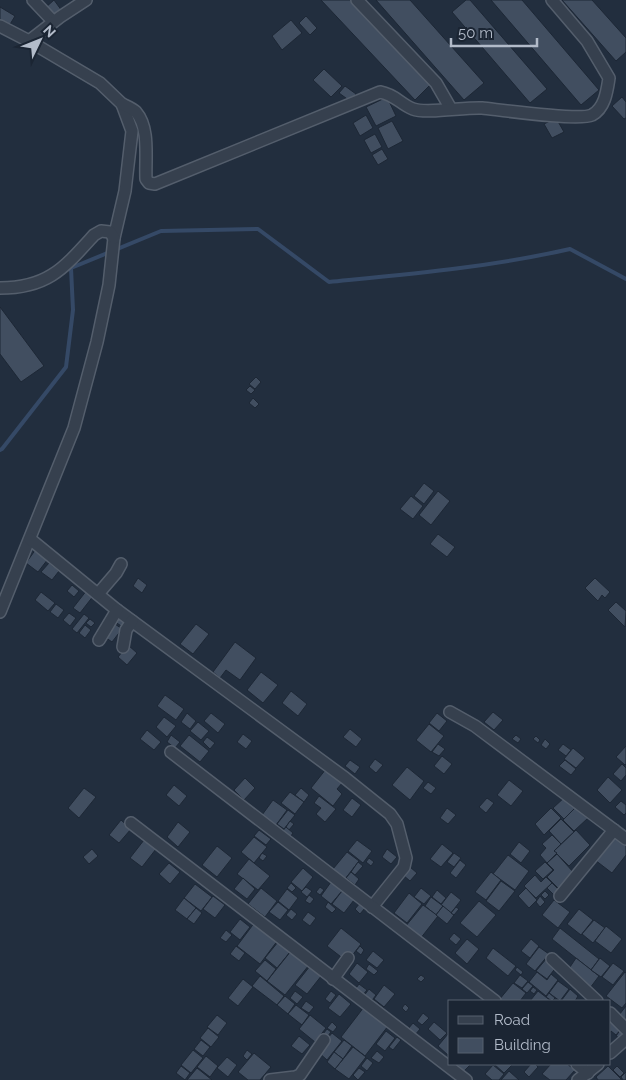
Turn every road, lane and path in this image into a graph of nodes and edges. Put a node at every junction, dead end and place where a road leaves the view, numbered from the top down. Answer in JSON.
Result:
{"nodes":[{"id":1,"x":33,"y":0,"type":"edge"},
{"id":2,"x":86,"y":0,"type":"edge"},
{"id":3,"x":357,"y":0,"type":"edge"},
{"id":4,"x":552,"y":0,"type":"edge"},
{"id":5,"x":50,"y":18,"type":"dead end"},
{"id":6,"x":0,"y":26,"type":"edge"},
{"id":7,"x":29,"y":41,"type":"junction"},
{"id":8,"x":122,"y":104,"type":"junction"},
{"id":9,"x":451,"y":109,"type":"junction"},
{"id":10,"x":114,"y":242,"type":"junction"},
{"id":11,"x":0,"y":288,"type":"edge"},
{"id":12,"x":30,"y":538,"type":"junction"},
{"id":13,"x":121,"y":564,"type":"dead end"},
{"id":14,"x":98,"y":594,"type":"junction"},
{"id":15,"x":117,"y":610,"type":"junction"},
{"id":16,"x":0,"y":612,"type":"edge"},
{"id":17,"x":132,"y":621,"type":"junction"},
{"id":18,"x":100,"y":640,"type":"dead end"},
{"id":19,"x":124,"y":647,"type":"dead end"},
{"id":20,"x":450,"y":712,"type":"dead end"},
{"id":21,"x":170,"y":752,"type":"dead end"},
{"id":22,"x":131,"y":824,"type":"dead end"},
{"id":23,"x":614,"y":830,"type":"junction"},
{"id":24,"x":626,"y":839,"type":"edge"},
{"id":25,"x":560,"y":896,"type":"dead end"},
{"id":26,"x":372,"y":907,"type":"junction"},
{"id":27,"x":348,"y":958,"type":"dead end"},
{"id":28,"x":552,"y":959,"type":"dead end"},
{"id":29,"x":333,"y":979,"type":"junction"},
{"id":30,"x":494,"y":1000,"type":"edge"},
{"id":31,"x":596,"y":1000,"type":"edge"},
{"id":32,"x":611,"y":1014,"type":"edge"},
{"id":33,"x":626,"y":1028,"type":"edge"},
{"id":34,"x":626,"y":1039,"type":"edge"},
{"id":35,"x":324,"y":1040,"type":"dead end"},
{"id":36,"x":611,"y":1052,"type":"edge"},
{"id":37,"x":578,"y":1065,"type":"edge"},
{"id":38,"x":597,"y":1065,"type":"edge"},
{"id":39,"x":588,"y":1072,"type":"junction"},
{"id":40,"x":270,"y":1080,"type":"edge"},
{"id":41,"x":466,"y":1080,"type":"edge"},
{"id":42,"x":578,"y":1080,"type":"edge"}],
"edges":[{"from":1,"to":5,"type":"street"},
{"from":2,"to":7,"type":"street"},
{"from":3,"to":9,"type":"street"},
{"from":4,"to":9,"type":"street"},
{"from":6,"to":7,"type":"street"},
{"from":7,"to":8,"type":"street"},
{"from":8,"to":9,"type":"street"},
{"from":8,"to":10,"type":"street"},
{"from":10,"to":11,"type":"street"},
{"from":10,"to":12,"type":"street"},
{"from":12,"to":14,"type":"street"},
{"from":12,"to":16,"type":"street"},
{"from":13,"to":14,"type":"street"},
{"from":14,"to":15,"type":"street"},
{"from":15,"to":17,"type":"street"},
{"from":15,"to":18,"type":"street"},
{"from":17,"to":19,"type":"street"},
{"from":17,"to":26,"type":"street"},
{"from":20,"to":23,"type":"street"},
{"from":21,"to":26,"type":"street"},
{"from":22,"to":29,"type":"street"},
{"from":23,"to":24,"type":"street"},
{"from":23,"to":25,"type":"street"},
{"from":26,"to":30,"type":"street"},
{"from":27,"to":29,"type":"street"},
{"from":28,"to":31,"type":"street"},
{"from":29,"to":41,"type":"street"},
{"from":32,"to":33,"type":"street"},
{"from":34,"to":36,"type":"street"},
{"from":35,"to":40,"type":"street"},
{"from":37,"to":39,"type":"street"},
{"from":38,"to":39,"type":"street"},
{"from":39,"to":42,"type":"street"}]}
